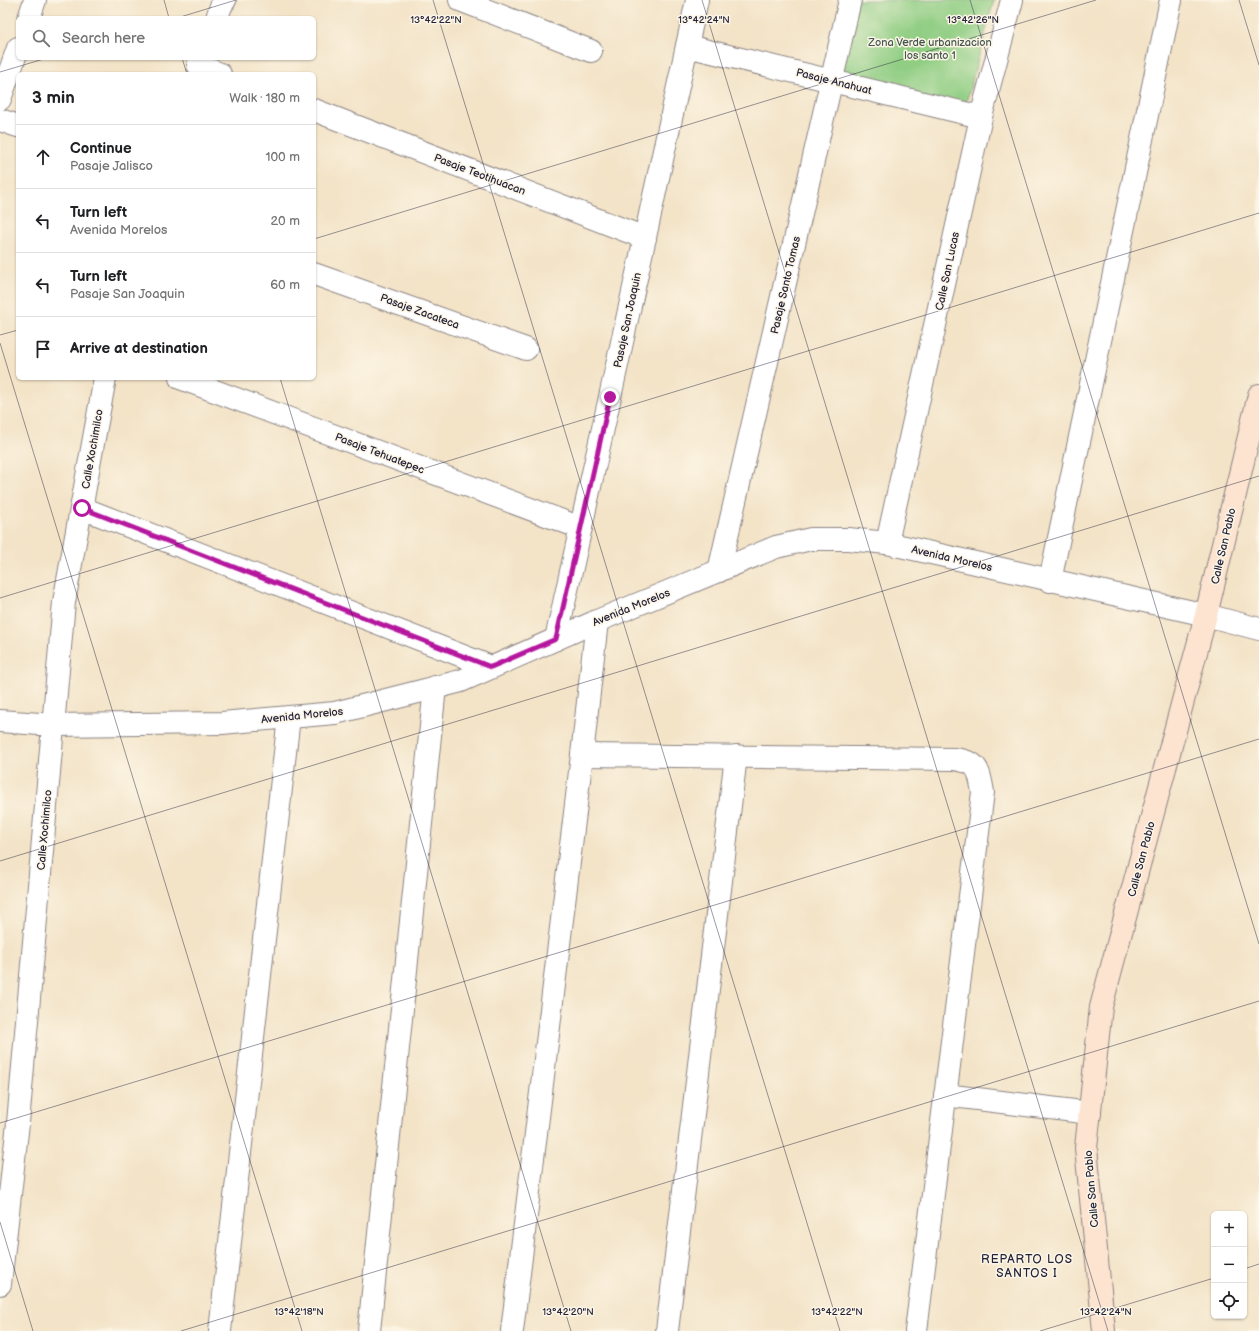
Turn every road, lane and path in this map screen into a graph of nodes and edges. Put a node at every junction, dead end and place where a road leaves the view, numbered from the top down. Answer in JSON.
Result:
{"nodes":[{"id":1,"x":35,"y":0,"type":"edge"},
{"id":2,"x":225,"y":0,"type":"edge"},
{"id":3,"x":460,"y":0,"type":"edge"},
{"id":4,"x":697,"y":0,"type":"edge"},
{"id":5,"x":850,"y":0,"type":"edge"},
{"id":6,"x":1012,"y":0,"type":"edge"},
{"id":7,"x":1171,"y":0,"type":"edge"},
{"id":8,"x":30,"y":16,"type":"edge"},
{"id":9,"x":217,"y":16,"type":"edge"},
{"id":10,"x":687,"y":46,"type":"junction"},
{"id":11,"x":591,"y":51,"type":"dead end"},
{"id":12,"x":16,"y":54,"type":"edge"},
{"id":13,"x":198,"y":66,"type":"edge"},
{"id":14,"x":214,"y":72,"type":"edge"},
{"id":15,"x":832,"y":80,"type":"junction"},
{"id":16,"x":0,"y":99,"type":"edge"},
{"id":17,"x":316,"y":111,"type":"edge"},
{"id":18,"x":981,"y":116,"type":"junction"},
{"id":19,"x":0,"y":120,"type":"edge"},
{"id":20,"x":16,"y":125,"type":"edge"},
{"id":21,"x":645,"y":238,"type":"junction"},
{"id":22,"x":316,"y":275,"type":"edge"},
{"id":23,"x":526,"y":349,"type":"dead end"},
{"id":24,"x":105,"y":380,"type":"edge"},
{"id":25,"x":185,"y":380,"type":"edge"},
{"id":26,"x":1259,"y":395,"type":"edge"},
{"id":27,"x":82,"y":508,"type":"junction"},
{"id":28,"x":581,"y":528,"type":"junction"},
{"id":29,"x":887,"y":543,"type":"junction"},
{"id":30,"x":719,"y":571,"type":"junction"},
{"id":31,"x":1050,"y":580,"type":"junction"},
{"id":32,"x":1206,"y":615,"type":"junction"},
{"id":33,"x":597,"y":621,"type":"junction"},
{"id":34,"x":1259,"y":629,"type":"edge"},
{"id":35,"x":556,"y":639,"type":"junction"},
{"id":36,"x":491,"y":667,"type":"junction"},
{"id":37,"x":435,"y":687,"type":"junction"},
{"id":38,"x":289,"y":717,"type":"junction"},
{"id":39,"x":0,"y":721,"type":"edge"},
{"id":40,"x":53,"y":725,"type":"junction"},
{"id":41,"x":582,"y":755,"type":"junction"},
{"id":42,"x":736,"y":756,"type":"junction"},
{"id":43,"x":945,"y":1095,"type":"junction"},
{"id":44,"x":1090,"y":1112,"type":"junction"},
{"id":45,"x":0,"y":1284,"type":"edge"},
{"id":46,"x":220,"y":1331,"type":"edge"},
{"id":47,"x":369,"y":1331,"type":"edge"},
{"id":48,"x":512,"y":1331,"type":"edge"},
{"id":49,"x":667,"y":1331,"type":"edge"},
{"id":50,"x":916,"y":1331,"type":"edge"},
{"id":51,"x":1104,"y":1331,"type":"edge"}],
"edges":[{"from":1,"to":8,"type":"street"},
{"from":2,"to":9,"type":"street"},
{"from":3,"to":11,"type":"street"},
{"from":4,"to":10,"type":"street","name":"Pasaje San Joaquin"},
{"from":5,"to":15,"type":"street","name":"Pasaje Santo Tomas"},
{"from":6,"to":18,"type":"street","name":"Calle San Lucas"},
{"from":7,"to":31,"type":"street"},
{"from":10,"to":15,"type":"street","name":"Pasaje Anahuat"},
{"from":10,"to":21,"type":"street","name":"Pasaje San Joaquin"},
{"from":12,"to":16,"type":"street"},
{"from":13,"to":14,"type":"street"},
{"from":15,"to":18,"type":"street","name":"Pasaje Anahuat"},
{"from":15,"to":30,"type":"street","name":"Pasaje Santo Tomas"},
{"from":17,"to":21,"type":"street","name":"Pasaje Teotihuacan"},
{"from":18,"to":29,"type":"street","name":"Calle San Lucas"},
{"from":19,"to":20,"type":"street"},
{"from":21,"to":28,"type":"street","name":"Pasaje San Joaquin"},
{"from":22,"to":23,"type":"street","name":"Pasaje Zacateca"},
{"from":24,"to":27,"type":"street","name":"Calle Xochimilco"},
{"from":25,"to":28,"type":"street","name":"Pasaje Tehuatepec"},
{"from":26,"to":32,"type":"street","name":"Calle San Pablo"},
{"from":27,"to":36,"type":"street"},
{"from":27,"to":40,"type":"street","name":"Calle Xochimilco"},
{"from":28,"to":35,"type":"street","name":"Pasaje San Joaquin"},
{"from":29,"to":30,"type":"street","name":"Avenida Morelos"},
{"from":29,"to":31,"type":"street","name":"Avenida Morelos"},
{"from":30,"to":33,"type":"street","name":"Avenida Morelos"},
{"from":31,"to":32,"type":"street","name":"Avenida Morelos"},
{"from":32,"to":34,"type":"street","name":"Avenida Morelos"},
{"from":32,"to":44,"type":"street","name":"Calle San Pablo"},
{"from":33,"to":35,"type":"street","name":"Avenida Morelos"},
{"from":33,"to":41,"type":"street"},
{"from":35,"to":36,"type":"street","name":"Avenida Morelos"},
{"from":36,"to":37,"type":"street","name":"Avenida Morelos"},
{"from":37,"to":38,"type":"street","name":"Avenida Morelos"},
{"from":37,"to":47,"type":"street"},
{"from":38,"to":40,"type":"street","name":"Avenida Morelos"},
{"from":38,"to":46,"type":"street"},
{"from":39,"to":40,"type":"street","name":"Avenida Morelos"},
{"from":40,"to":45,"type":"street","name":"Calle Xochimilco"},
{"from":41,"to":42,"type":"street"},
{"from":41,"to":48,"type":"street"},
{"from":42,"to":43,"type":"street"},
{"from":42,"to":49,"type":"street"},
{"from":43,"to":44,"type":"street"},
{"from":43,"to":50,"type":"street"},
{"from":44,"to":51,"type":"street","name":"Calle San Pablo"}]}
